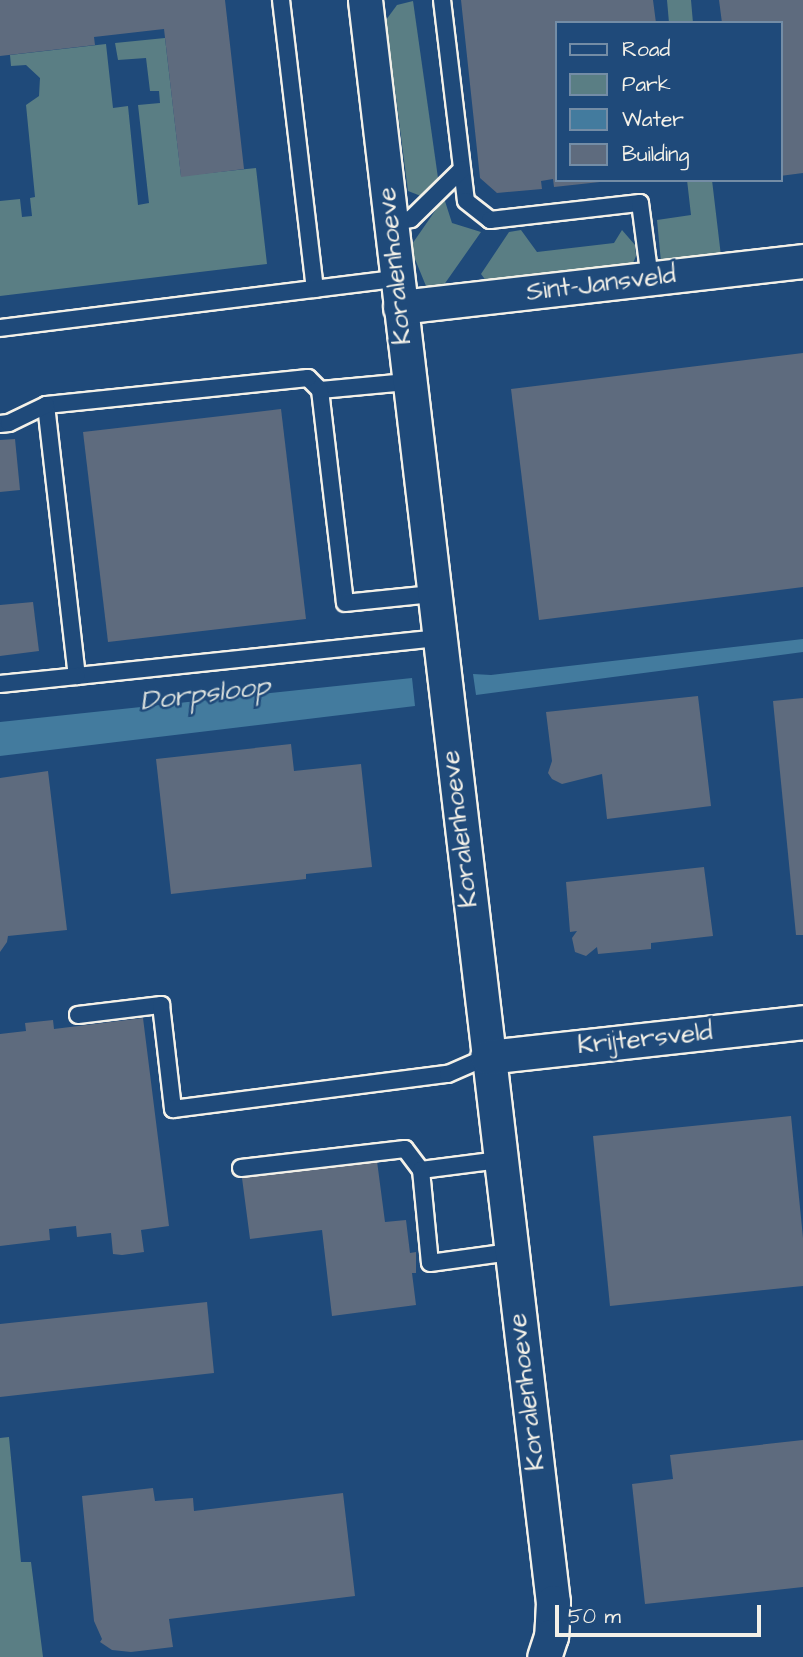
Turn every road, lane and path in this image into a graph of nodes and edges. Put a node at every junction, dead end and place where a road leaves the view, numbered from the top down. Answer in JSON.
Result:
{"nodes":[{"id":1,"x":281,"y":0,"type":"edge"},
{"id":2,"x":365,"y":0,"type":"edge"},
{"id":3,"x":442,"y":0,"type":"edge"},
{"id":4,"x":462,"y":169,"type":"junction"},
{"id":5,"x":391,"y":223,"type":"junction"},
{"id":6,"x":803,"y":261,"type":"edge"},
{"id":7,"x":650,"y":279,"type":"junction"},
{"id":8,"x":315,"y":289,"type":"junction"},
{"id":9,"x":398,"y":293,"type":"junction"},
{"id":10,"x":0,"y":328,"type":"edge"},
{"id":11,"x":407,"y":382,"type":"junction"},
{"id":12,"x":320,"y":390,"type":"junction"},
{"id":13,"x":46,"y":405,"type":"junction"},
{"id":14,"x":0,"y":424,"type":"edge"},
{"id":15,"x":432,"y":594,"type":"junction"},
{"id":16,"x":437,"y":638,"type":"junction"},
{"id":17,"x":77,"y":676,"type":"junction"},
{"id":18,"x":0,"y":684,"type":"edge"},
{"id":19,"x":78,"y":1016,"type":"dead end"},
{"id":20,"x":803,"y":1022,"type":"edge"},
{"id":21,"x":487,"y":1057,"type":"junction"},
{"id":22,"x":499,"y":1160,"type":"junction"},
{"id":23,"x":241,"y":1168,"type":"dead end"},
{"id":24,"x":421,"y":1170,"type":"junction"},
{"id":25,"x":510,"y":1252,"type":"junction"},
{"id":26,"x":544,"y":1657,"type":"edge"}],
"edges":[{"from":1,"to":8,"type":"lane"},
{"from":2,"to":5,"type":"street","name":"Koralenhoeve"},
{"from":3,"to":4,"type":"lane"},
{"from":4,"to":5,"type":"lane"},
{"from":4,"to":7,"type":"lane"},
{"from":5,"to":9,"type":"street","name":"Koralenhoeve"},
{"from":6,"to":7,"type":"street","name":"Sint-Jansveld"},
{"from":7,"to":9,"type":"street","name":"Sint-Jansveld"},
{"from":8,"to":9,"type":"lane"},
{"from":8,"to":10,"type":"lane"},
{"from":9,"to":11,"type":"street","name":"Koralenhoeve"},
{"from":11,"to":12,"type":"lane"},
{"from":11,"to":15,"type":"street","name":"Koralenhoeve"},
{"from":12,"to":13,"type":"lane"},
{"from":12,"to":15,"type":"lane"},
{"from":13,"to":14,"type":"lane"},
{"from":13,"to":17,"type":"lane"},
{"from":15,"to":16,"type":"street","name":"Koralenhoeve"},
{"from":16,"to":17,"type":"lane"},
{"from":16,"to":21,"type":"street","name":"Koralenhoeve"},
{"from":17,"to":18,"type":"lane"},
{"from":19,"to":21,"type":"lane"},
{"from":20,"to":21,"type":"street","name":"Krijtersveld"},
{"from":21,"to":22,"type":"street","name":"Koralenhoeve"},
{"from":22,"to":24,"type":"lane"},
{"from":22,"to":25,"type":"street","name":"Koralenhoeve"},
{"from":23,"to":24,"type":"lane"},
{"from":24,"to":25,"type":"lane"},
{"from":25,"to":26,"type":"street","name":"Koralenhoeve"}]}
